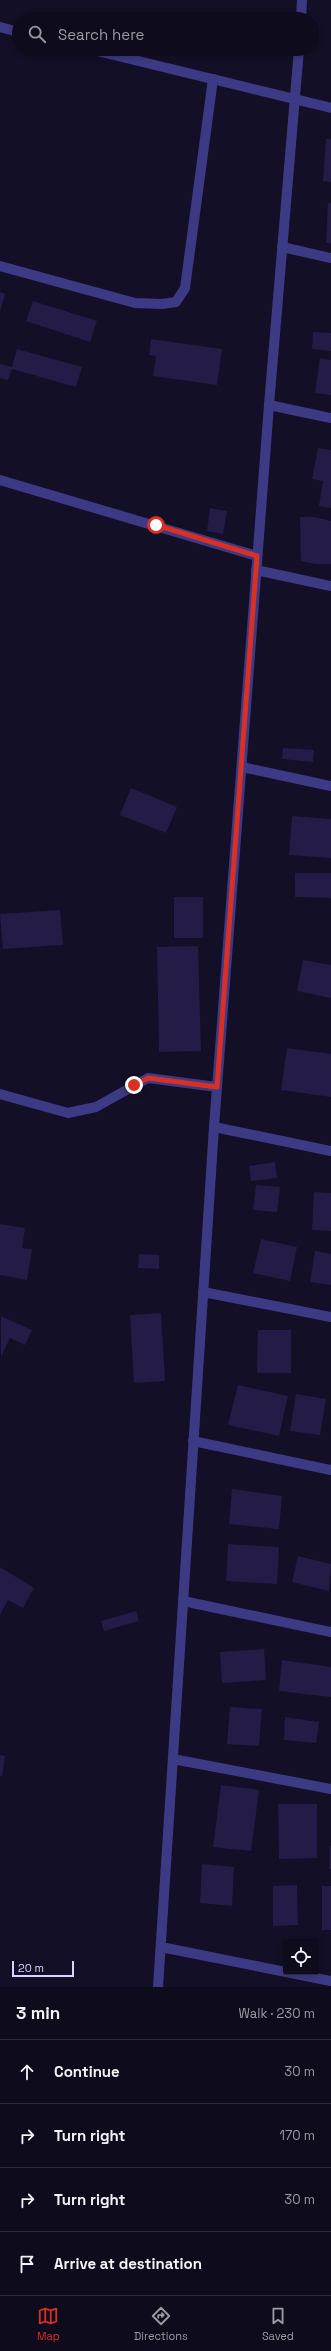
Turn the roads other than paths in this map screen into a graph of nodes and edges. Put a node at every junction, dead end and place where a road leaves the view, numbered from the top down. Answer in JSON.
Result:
{"nodes":[{"id":1,"x":302,"y":0,"type":"edge"},
{"id":2,"x":301,"y":12,"type":"edge"},
{"id":3,"x":0,"y":27,"type":"edge"},
{"id":4,"x":12,"y":30,"type":"edge"},
{"id":5,"x":117,"y":56,"type":"edge"},
{"id":6,"x":298,"y":56,"type":"edge"},
{"id":7,"x":213,"y":80,"type":"junction"},
{"id":8,"x":295,"y":100,"type":"junction"},
{"id":9,"x":331,"y":108,"type":"edge"},
{"id":10,"x":282,"y":247,"type":"junction"},
{"id":11,"x":331,"y":258,"type":"edge"},
{"id":12,"x":0,"y":266,"type":"edge"},
{"id":13,"x":268,"y":405,"type":"junction"},
{"id":14,"x":331,"y":418,"type":"edge"},
{"id":15,"x":0,"y":480,"type":"edge"},
{"id":16,"x":257,"y":556,"type":"junction"},
{"id":17,"x":256,"y":570,"type":"junction"},
{"id":18,"x":331,"y":586,"type":"edge"},
{"id":19,"x":242,"y":767,"type":"junction"},
{"id":20,"x":331,"y":786,"type":"edge"},
{"id":21,"x":217,"y":1087,"type":"junction"},
{"id":22,"x":0,"y":1094,"type":"edge"},
{"id":23,"x":214,"y":1126,"type":"junction"},
{"id":24,"x":331,"y":1151,"type":"edge"},
{"id":25,"x":203,"y":1292,"type":"junction"},
{"id":26,"x":331,"y":1317,"type":"edge"},
{"id":27,"x":193,"y":1441,"type":"junction"},
{"id":28,"x":331,"y":1470,"type":"edge"},
{"id":29,"x":183,"y":1601,"type":"junction"},
{"id":30,"x":331,"y":1632,"type":"edge"},
{"id":31,"x":173,"y":1759,"type":"junction"},
{"id":32,"x":331,"y":1789,"type":"edge"},
{"id":33,"x":161,"y":1947,"type":"junction"},
{"id":34,"x":331,"y":1981,"type":"edge"},
{"id":35,"x":158,"y":1987,"type":"edge"}],
"edges":[{"from":1,"to":2,"type":"street"},
{"from":3,"to":4,"type":"street"},
{"from":5,"to":7,"type":"street"},
{"from":6,"to":8,"type":"street"},
{"from":7,"to":8,"type":"street"},
{"from":7,"to":12,"type":"street"},
{"from":8,"to":9,"type":"street"},
{"from":8,"to":10,"type":"street"},
{"from":10,"to":11,"type":"street"},
{"from":10,"to":13,"type":"street"},
{"from":13,"to":14,"type":"street"},
{"from":13,"to":16,"type":"street"},
{"from":15,"to":16,"type":"street"},
{"from":16,"to":17,"type":"street"},
{"from":17,"to":18,"type":"street"},
{"from":17,"to":19,"type":"street"},
{"from":19,"to":20,"type":"street"},
{"from":19,"to":21,"type":"street"},
{"from":21,"to":22,"type":"street"},
{"from":21,"to":23,"type":"street"},
{"from":23,"to":24,"type":"street"},
{"from":23,"to":25,"type":"street"},
{"from":25,"to":26,"type":"street"},
{"from":25,"to":27,"type":"street"},
{"from":27,"to":28,"type":"street"},
{"from":27,"to":29,"type":"street"},
{"from":29,"to":30,"type":"street"},
{"from":29,"to":31,"type":"street"},
{"from":31,"to":32,"type":"street"},
{"from":31,"to":33,"type":"street"},
{"from":33,"to":34,"type":"street"},
{"from":33,"to":35,"type":"street"}]}
